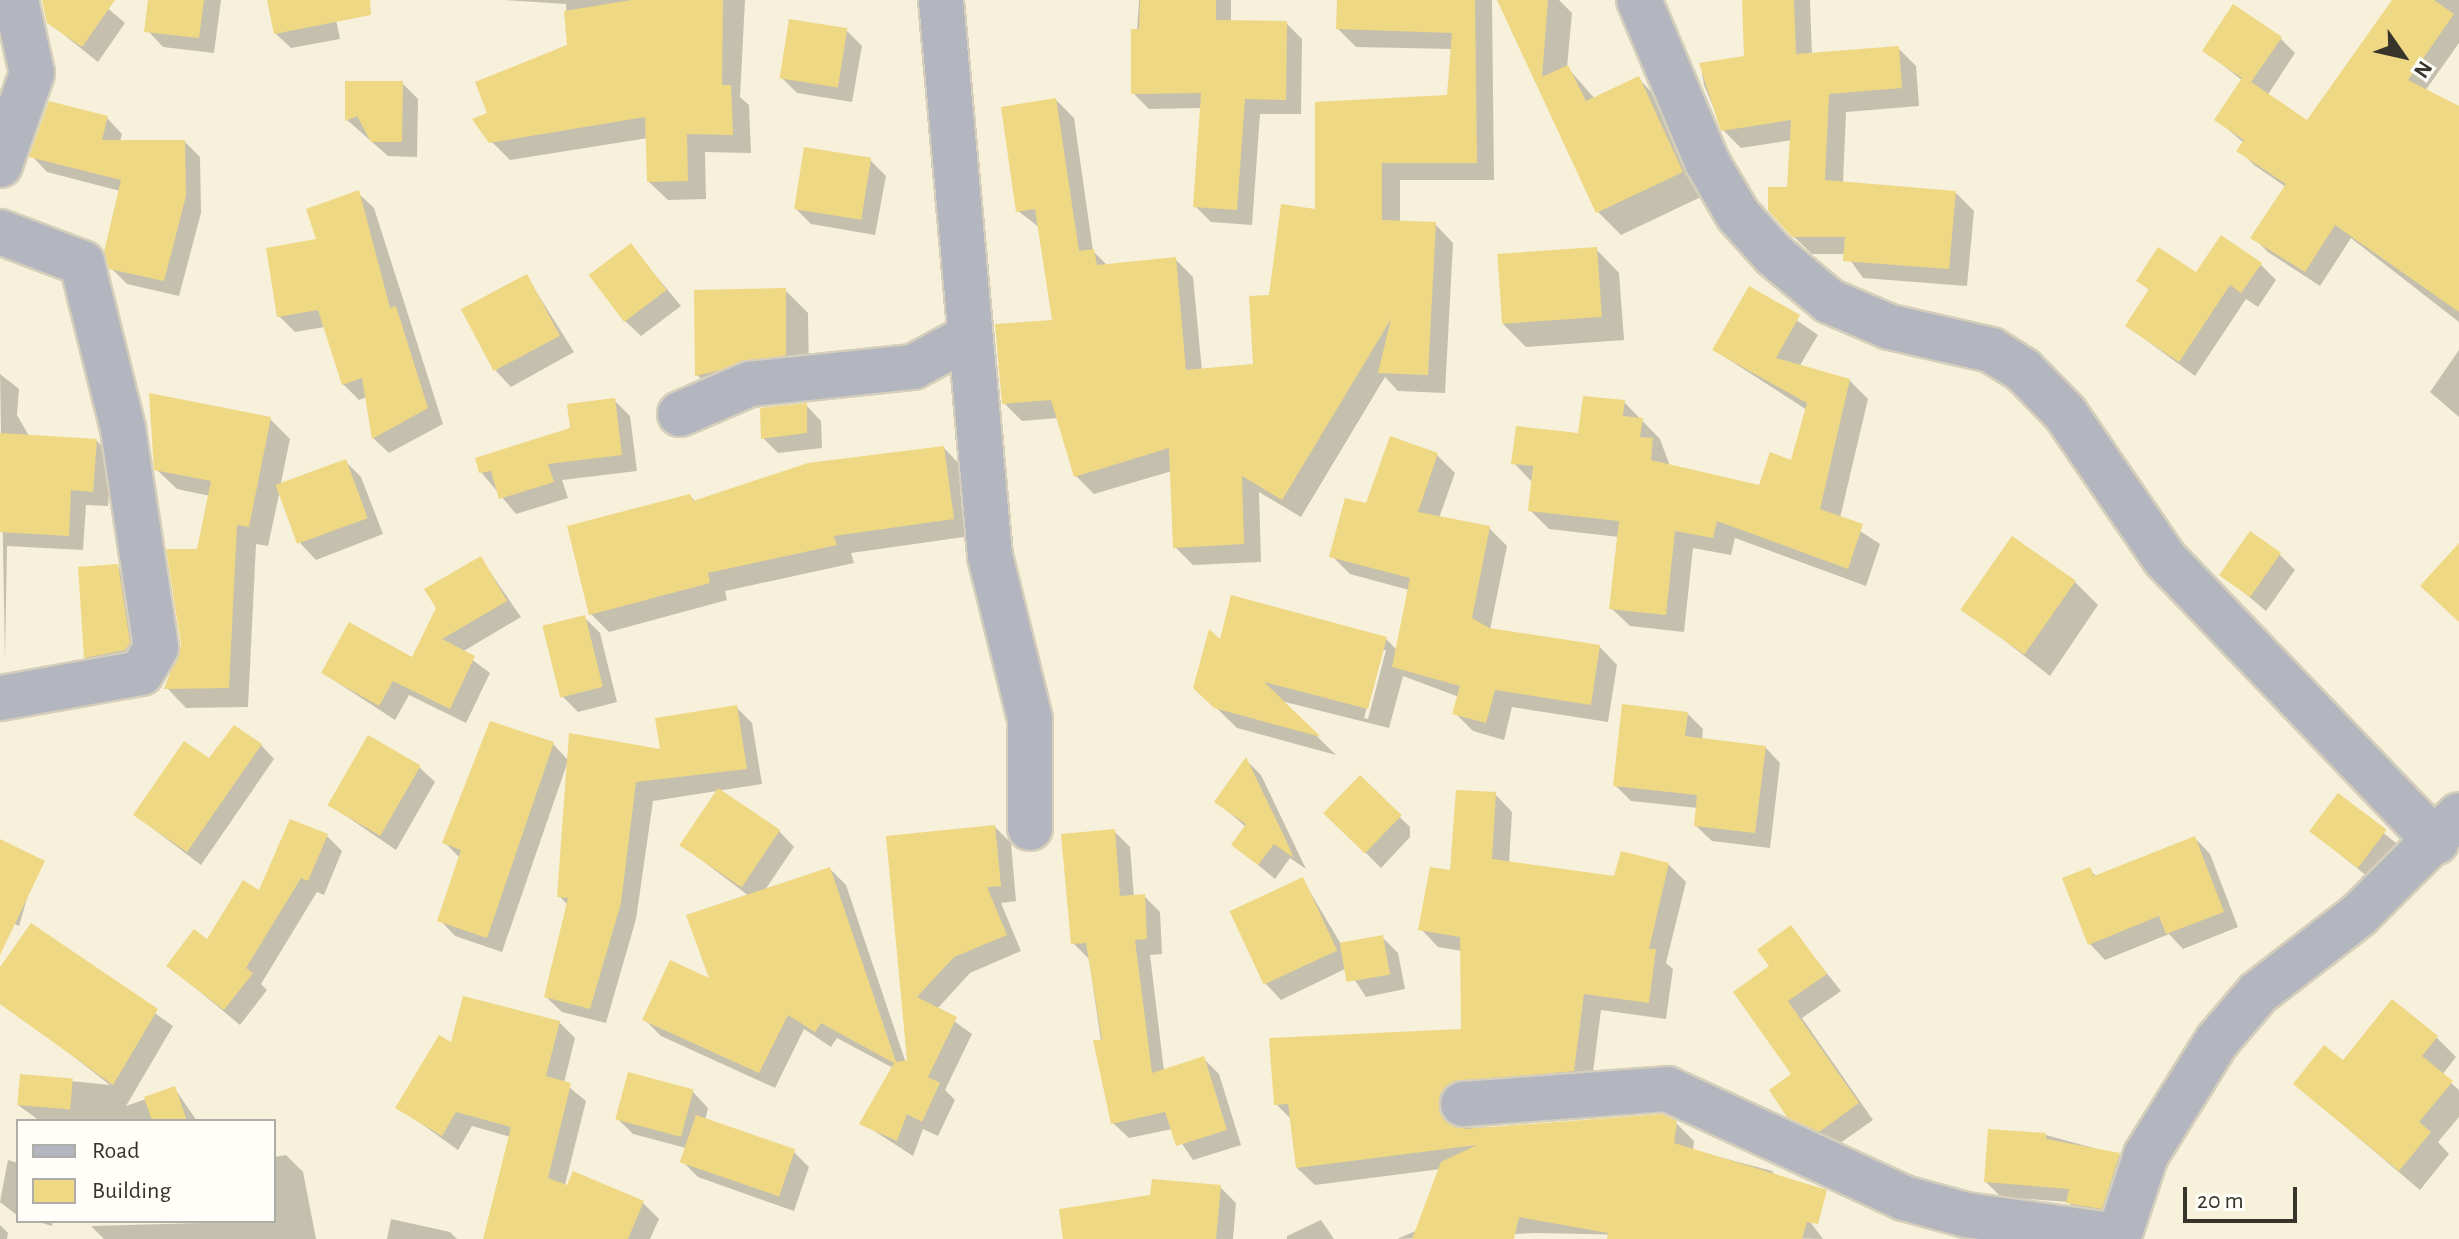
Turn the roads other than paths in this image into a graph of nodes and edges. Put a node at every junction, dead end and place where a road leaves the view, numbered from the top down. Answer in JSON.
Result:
{"nodes":[{"id":1,"x":16,"y":0,"type":"edge"},
{"id":2,"x":941,"y":0,"type":"edge"},
{"id":3,"x":1639,"y":0,"type":"edge"},
{"id":4,"x":0,"y":165,"type":"edge"},
{"id":5,"x":0,"y":232,"type":"edge"},
{"id":6,"x":970,"y":336,"type":"junction"},
{"id":7,"x":680,"y":414,"type":"dead end"},
{"id":8,"x":0,"y":698,"type":"edge"},
{"id":9,"x":1030,"y":828,"type":"dead end"},
{"id":10,"x":2447,"y":828,"type":"edge"},
{"id":11,"x":1463,"y":1104,"type":"dead end"},
{"id":12,"x":2118,"y":1238,"type":"edge"}],
"edges":[{"from":1,"to":4,"type":"street"},
{"from":2,"to":6,"type":"street"},
{"from":3,"to":10,"type":"street"},
{"from":5,"to":8,"type":"street"},
{"from":6,"to":7,"type":"street"},
{"from":6,"to":9,"type":"street"},
{"from":10,"to":12,"type":"street"},
{"from":11,"to":12,"type":"street"}]}
